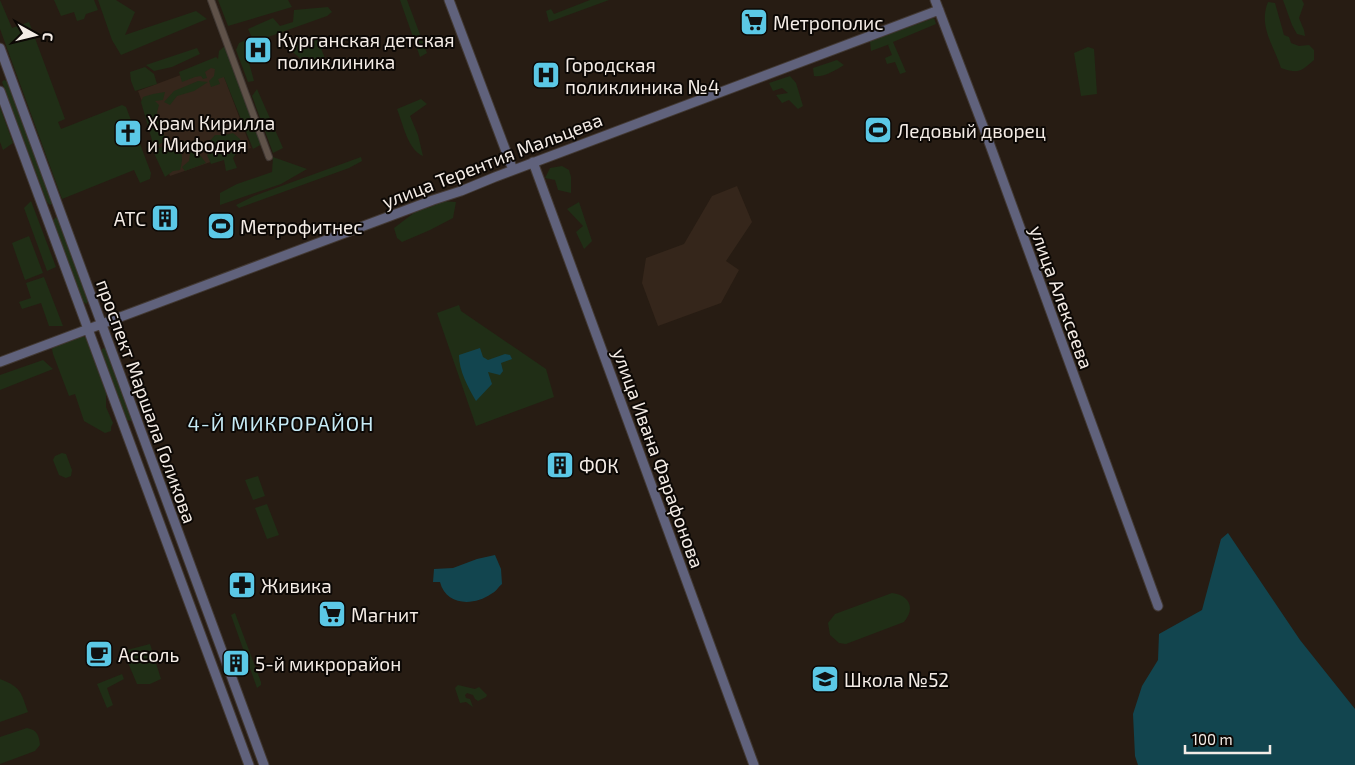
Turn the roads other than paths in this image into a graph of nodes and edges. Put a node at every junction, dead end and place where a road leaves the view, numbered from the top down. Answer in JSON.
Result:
{"nodes":[{"id":1,"x":211,"y":0,"type":"edge"},
{"id":2,"x":449,"y":0,"type":"edge"},
{"id":3,"x":935,"y":0,"type":"edge"},
{"id":4,"x":939,"y":10,"type":"junction"},
{"id":5,"x":0,"y":48,"type":"edge"},
{"id":6,"x":4,"y":71,"type":"edge"},
{"id":7,"x":0,"y":91,"type":"edge"},
{"id":8,"x":269,"y":157,"type":"dead end"},
{"id":9,"x":534,"y":162,"type":"junction"},
{"id":10,"x":513,"y":170,"type":"junction"},
{"id":11,"x":59,"y":210,"type":"junction"},
{"id":12,"x":46,"y":215,"type":"junction"},
{"id":13,"x":102,"y":324,"type":"junction"},
{"id":14,"x":88,"y":329,"type":"junction"},
{"id":15,"x":0,"y":362,"type":"edge"},
{"id":16,"x":139,"y":425,"type":"junction"},
{"id":17,"x":126,"y":430,"type":"junction"},
{"id":18,"x":169,"y":506,"type":"junction"},
{"id":19,"x":155,"y":511,"type":"junction"},
{"id":20,"x":1158,"y":606,"type":"dead end"},
{"id":21,"x":249,"y":765,"type":"edge"},
{"id":22,"x":264,"y":765,"type":"edge"},
{"id":23,"x":754,"y":765,"type":"edge"}],
"edges":[{"from":1,"to":8,"type":"street"},
{"from":2,"to":10,"type":"street"},
{"from":3,"to":4,"type":"street","name":"улица Алексеева"},
{"from":4,"to":9,"type":"street","name":"улица Терентия Мальцева"},
{"from":4,"to":20,"type":"street","name":"улица Алексеева"},
{"from":5,"to":6,"type":"street","name":"проспект Маршала Голикова"},
{"from":6,"to":11,"type":"street","name":"проспект Маршала Голикова"},
{"from":7,"to":12,"type":"street","name":"проспект Маршала Голикова"},
{"from":9,"to":10,"type":"street","name":"улица Терентия Мальцева"},
{"from":9,"to":23,"type":"street","name":"улица Ивана Фарафонова"},
{"from":10,"to":13,"type":"street","name":"улица Терентия Мальцева"},
{"from":11,"to":12,"type":"street"},
{"from":11,"to":13,"type":"street","name":"проспект Маршала Голикова"},
{"from":12,"to":14,"type":"street","name":"проспект Маршала Голикова"},
{"from":13,"to":14,"type":"street","name":"улица Терентия Мальцева"},
{"from":13,"to":16,"type":"street","name":"проспект Маршала Голикова"},
{"from":14,"to":15,"type":"street","name":"улица Терентия Мальцева"},
{"from":14,"to":17,"type":"street","name":"проспект Маршала Голикова"},
{"from":16,"to":17,"type":"street"},
{"from":16,"to":18,"type":"street","name":"проспект Маршала Голикова"},
{"from":17,"to":19,"type":"street","name":"проспект Маршала Голикова"},
{"from":18,"to":19,"type":"street"},
{"from":18,"to":22,"type":"street","name":"проспект Маршала Голикова"},
{"from":19,"to":21,"type":"street","name":"проспект Маршала Голикова"}]}
